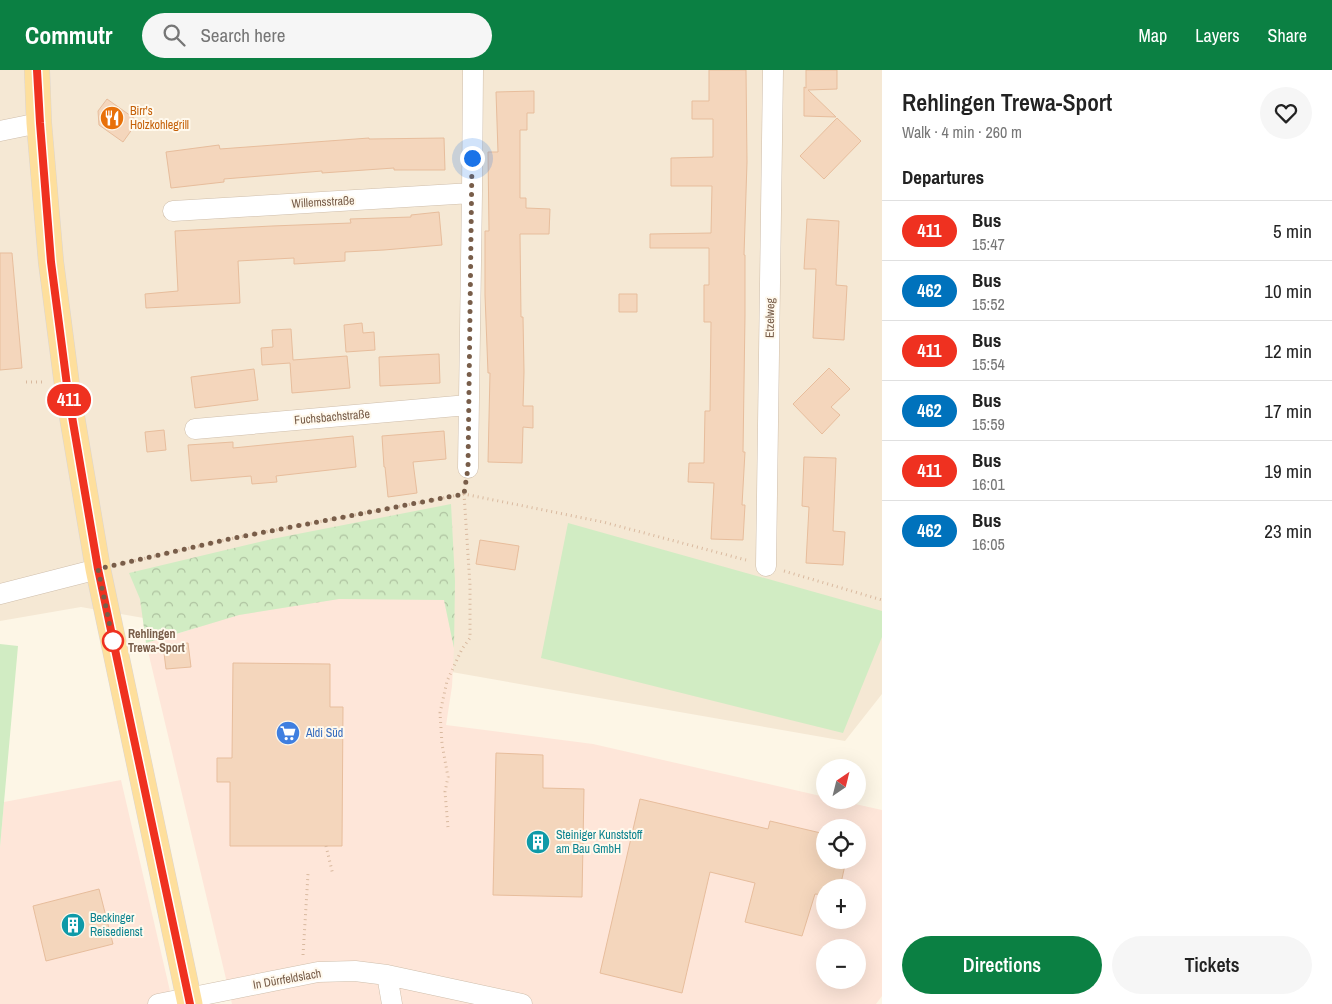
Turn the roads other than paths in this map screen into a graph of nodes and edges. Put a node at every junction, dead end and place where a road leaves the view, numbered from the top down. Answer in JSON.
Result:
{"nodes":[{"id":1,"x":37,"y":70,"type":"edge"},
{"id":2,"x":472,"y":70,"type":"edge"},
{"id":3,"x":773,"y":70,"type":"edge"},
{"id":4,"x":40,"y":123,"type":"junction"},
{"id":5,"x":0,"y":131,"type":"edge"},
{"id":6,"x":472,"y":193,"type":"junction"},
{"id":7,"x":173,"y":211,"type":"dead end"},
{"id":8,"x":468,"y":405,"type":"junction"},
{"id":9,"x":195,"y":429,"type":"dead end"},
{"id":10,"x":468,"y":468,"type":"road end"},
{"id":11,"x":766,"y":566,"type":"road end"},
{"id":12,"x":98,"y":569,"type":"junction"},
{"id":13,"x":0,"y":594,"type":"edge"},
{"id":14,"x":387,"y":975,"type":"junction"},
{"id":15,"x":189,"y":1001,"type":"edge"},
{"id":16,"x":158,"y":1004,"type":"edge"},
{"id":17,"x":392,"y":1004,"type":"edge"},
{"id":18,"x":522,"y":1004,"type":"edge"}],
"edges":[{"from":1,"to":4,"type":"main road"},
{"from":2,"to":6,"type":"street"},
{"from":3,"to":11,"type":"street","name":"Etzelweg"},
{"from":4,"to":5,"type":"street"},
{"from":4,"to":12,"type":"main road"},
{"from":6,"to":7,"type":"street","name":"Willemsstraße"},
{"from":6,"to":8,"type":"street"},
{"from":8,"to":9,"type":"street","name":"Fuchsbachstraße"},
{"from":8,"to":10,"type":"street"},
{"from":12,"to":13,"type":"street"},
{"from":12,"to":15,"type":"main road"},
{"from":14,"to":15,"type":"street","name":"In Dürrfeldslach"},
{"from":14,"to":17,"type":"street"},
{"from":14,"to":18,"type":"street","name":"In Dürrfeldslach"},
{"from":15,"to":16,"type":"street","name":"In Dürrfeldslach"}]}
